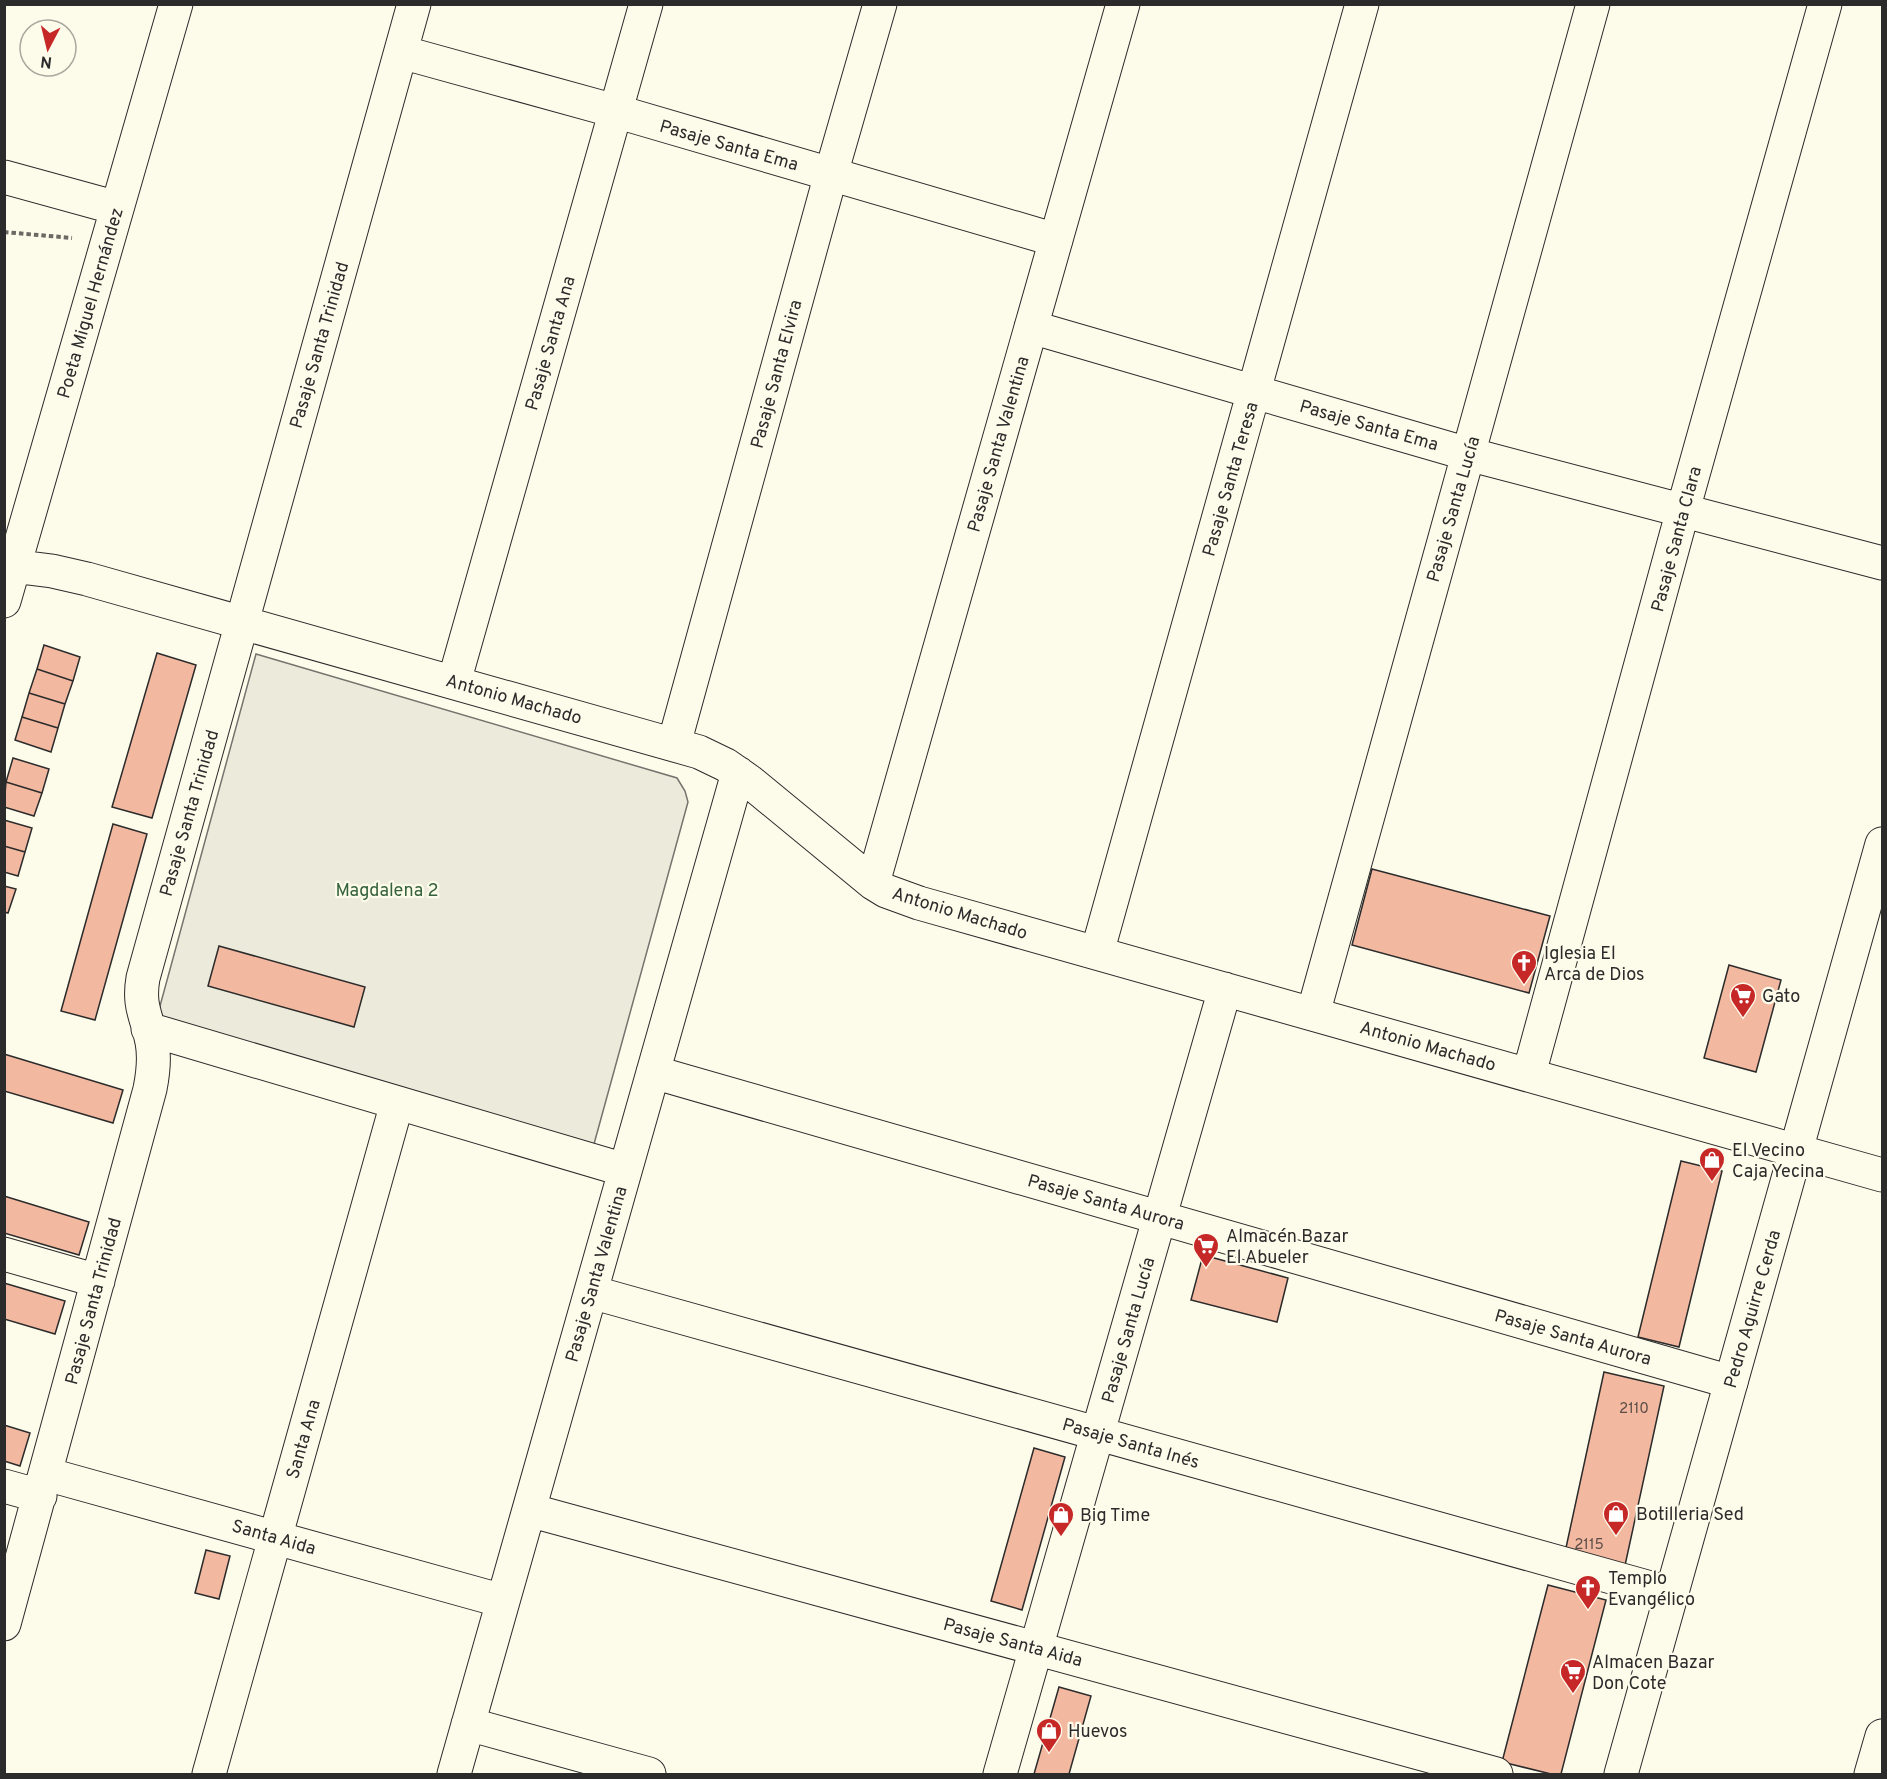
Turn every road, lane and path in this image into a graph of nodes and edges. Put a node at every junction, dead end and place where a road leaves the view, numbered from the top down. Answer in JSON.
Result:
{"nodes":[{"id":1,"x":176,"y":4,"type":"edge"},
{"id":2,"x":414,"y":4,"type":"edge"},
{"id":3,"x":646,"y":4,"type":"edge"},
{"id":4,"x":880,"y":4,"type":"edge"},
{"id":5,"x":1123,"y":4,"type":"edge"},
{"id":6,"x":1362,"y":4,"type":"edge"},
{"id":7,"x":1593,"y":4,"type":"edge"},
{"id":8,"x":1825,"y":4,"type":"edge"},
{"id":9,"x":401,"y":52,"type":"junction"},
{"id":10,"x":615,"y":111,"type":"junction"},
{"id":11,"x":831,"y":174,"type":"junction"},
{"id":12,"x":4,"y":177,"type":"edge"},
{"id":13,"x":117,"y":208,"type":"junction"},
{"id":14,"x":4,"y":232,"type":"edge"},
{"id":15,"x":1056,"y":240,"type":"junction"},
{"id":16,"x":106,"y":246,"type":"junction"},
{"id":17,"x":1031,"y":327,"type":"junction"},
{"id":18,"x":1254,"y":391,"type":"junction"},
{"id":19,"x":1468,"y":454,"type":"junction"},
{"id":20,"x":1683,"y":510,"type":"junction"},
{"id":21,"x":1882,"y":563,"type":"edge"},
{"id":22,"x":9,"y":565,"type":"edge"},
{"id":23,"x":4,"y":601,"type":"edge"},
{"id":24,"x":242,"y":623,"type":"junction"},
{"id":25,"x":454,"y":682,"type":"junction"},
{"id":26,"x":674,"y":744,"type":"junction"},
{"id":27,"x":738,"y":773,"type":"junction"},
{"id":28,"x":1882,"y":844,"type":"edge"},
{"id":29,"x":873,"y":884,"type":"junction"},
{"id":30,"x":1097,"y":953,"type":"junction"},
{"id":31,"x":1225,"y":989,"type":"junction"},
{"id":32,"x":1312,"y":1014,"type":"junction"},
{"id":33,"x":148,"y":1029,"type":"junction"},
{"id":34,"x":653,"y":1072,"type":"junction"},
{"id":35,"x":1529,"y":1074,"type":"junction"},
{"id":36,"x":397,"y":1103,"type":"junction"},
{"id":37,"x":1797,"y":1150,"type":"junction"},
{"id":38,"x":625,"y":1170,"type":"junction"},
{"id":39,"x":1882,"y":1175,"type":"edge"},
{"id":40,"x":1160,"y":1218,"type":"junction"},
{"id":41,"x":4,"y":1254,"type":"edge"},
{"id":42,"x":98,"y":1281,"type":"junction"},
{"id":43,"x":591,"y":1292,"type":"junction"},
{"id":44,"x":1731,"y":1382,"type":"junction"},
{"id":45,"x":1098,"y":1434,"type":"junction"},
{"id":46,"x":43,"y":1485,"type":"junction"},
{"id":47,"x":4,"y":1486,"type":"edge"},
{"id":48,"x":529,"y":1510,"type":"junction"},
{"id":49,"x":275,"y":1537,"type":"junction"},
{"id":50,"x":1672,"y":1594,"type":"junction"},
{"id":51,"x":503,"y":1601,"type":"junction"},
{"id":52,"x":4,"y":1624,"type":"edge"},
{"id":53,"x":1036,"y":1649,"type":"junction"},
{"id":54,"x":468,"y":1724,"type":"junction"},
{"id":55,"x":1882,"y":1736,"type":"edge"},
{"id":56,"x":209,"y":1774,"type":"edge"},
{"id":57,"x":454,"y":1774,"type":"edge"},
{"id":58,"x":649,"y":1774,"type":"edge"},
{"id":59,"x":1000,"y":1774,"type":"edge"},
{"id":60,"x":1496,"y":1774,"type":"edge"},
{"id":61,"x":1622,"y":1774,"type":"edge"},
{"id":62,"x":1871,"y":1774,"type":"edge"}],
"edges":[{"from":1,"to":13,"type":"street","name":"Poeta Miguel Hernández"},
{"from":2,"to":9,"type":"street","name":"Pasaje Santa Trinidad"},
{"from":3,"to":10,"type":"street","name":"Pasaje Santa Ana"},
{"from":4,"to":11,"type":"street","name":"Pasaje Santa Elvira"},
{"from":5,"to":15,"type":"street","name":"Pasaje Santa Valentina"},
{"from":6,"to":18,"type":"street","name":"Pasaje Santa Teresa"},
{"from":7,"to":19,"type":"street","name":"Pasaje Santa Lucía"},
{"from":8,"to":20,"type":"street","name":"Pasaje Santa Clara"},
{"from":9,"to":10,"type":"street","name":"Pasaje Santa Ema"},
{"from":9,"to":24,"type":"street","name":"Pasaje Santa Trinidad"},
{"from":10,"to":11,"type":"street","name":"Pasaje Santa Ema"},
{"from":10,"to":25,"type":"street","name":"Pasaje Santa Ana"},
{"from":11,"to":15,"type":"street","name":"Pasaje Santa Ema"},
{"from":11,"to":26,"type":"street","name":"Pasaje Santa Elvira"},
{"from":12,"to":13,"type":"street"},
{"from":13,"to":16,"type":"street","name":"Poeta Miguel Hernández"},
{"from":14,"to":16,"type":"path"},
{"from":15,"to":17,"type":"street","name":"Pasaje Santa Valentina"},
{"from":16,"to":22,"type":"street","name":"Poeta Miguel Hernández"},
{"from":17,"to":18,"type":"street","name":"Pasaje Santa Ema"},
{"from":17,"to":29,"type":"street","name":"Pasaje Santa Valentina"},
{"from":18,"to":19,"type":"street","name":"Pasaje Santa Ema"},
{"from":18,"to":30,"type":"street","name":"Pasaje Santa Teresa"},
{"from":19,"to":20,"type":"street","name":"Pasaje Santa Ema"},
{"from":19,"to":32,"type":"street","name":"Pasaje Santa Lucía"},
{"from":20,"to":21,"type":"street","name":"Pasaje Santa Ema"},
{"from":20,"to":35,"type":"street","name":"Pasaje Santa Clara"},
{"from":22,"to":23,"type":"street","name":"Poeta Miguel Hernández"},
{"from":22,"to":24,"type":"street","name":"Antonio Machado"},
{"from":24,"to":25,"type":"street","name":"Antonio Machado"},
{"from":24,"to":33,"type":"street","name":"Pasaje Santa Trinidad"},
{"from":25,"to":26,"type":"street","name":"Antonio Machado"},
{"from":26,"to":27,"type":"street","name":"Antonio Machado"},
{"from":27,"to":29,"type":"street","name":"Antonio Machado"},
{"from":27,"to":34,"type":"street","name":"Pasaje Santa Valentina"},
{"from":28,"to":37,"type":"street","name":"Pedro Aguirre Cerda"},
{"from":29,"to":30,"type":"street","name":"Antonio Machado"},
{"from":30,"to":31,"type":"street","name":"Antonio Machado"},
{"from":31,"to":32,"type":"street","name":"Antonio Machado"},
{"from":31,"to":40,"type":"street","name":"Pasaje Santa Lucía"},
{"from":32,"to":35,"type":"street","name":"Antonio Machado"},
{"from":33,"to":36,"type":"street"},
{"from":33,"to":42,"type":"street","name":"Pasaje Santa Trinidad"},
{"from":34,"to":38,"type":"street","name":"Pasaje Santa Valentina"},
{"from":34,"to":40,"type":"street","name":"Pasaje Santa Aurora"},
{"from":35,"to":37,"type":"street","name":"Antonio Machado"},
{"from":36,"to":38,"type":"street"},
{"from":36,"to":49,"type":"street","name":"Santa Ana"},
{"from":37,"to":39,"type":"street","name":"Antonio Machado"},
{"from":37,"to":44,"type":"street","name":"Pedro Aguirre Cerda"},
{"from":38,"to":43,"type":"street","name":"Pasaje Santa Valentina"},
{"from":40,"to":44,"type":"street","name":"Pasaje Santa Aurora"},
{"from":40,"to":45,"type":"street","name":"Pasaje Santa Lucía"},
{"from":41,"to":42,"type":"street"},
{"from":42,"to":46,"type":"street","name":"Pasaje Santa Trinidad"},
{"from":43,"to":45,"type":"street","name":"Pasaje Santa Inés"},
{"from":43,"to":48,"type":"street","name":"Pasaje Santa Valentina"},
{"from":44,"to":50,"type":"street","name":"Pedro Aguirre Cerda"},
{"from":45,"to":50,"type":"street","name":"Pasaje Santa Inés"},
{"from":45,"to":53,"type":"street","name":"Pasaje Santa Lucía"},
{"from":46,"to":47,"type":"street","name":"Santa Aida"},
{"from":46,"to":49,"type":"street","name":"Santa Aida"},
{"from":46,"to":52,"type":"street","name":"Pasaje Santa Trinidad"},
{"from":48,"to":51,"type":"street","name":"Pasaje Santa Valentina"},
{"from":48,"to":53,"type":"street","name":"Pasaje Santa Aida"},
{"from":49,"to":51,"type":"street","name":"Santa Aida"},
{"from":49,"to":56,"type":"street","name":"Santa Ana"},
{"from":50,"to":61,"type":"street","name":"Pedro Aguirre Cerda"},
{"from":51,"to":54,"type":"street","name":"Pasaje Santa Valentina"},
{"from":53,"to":59,"type":"street","name":"Pasaje Santa Lucía"},
{"from":53,"to":60,"type":"street","name":"Pasaje Santa Aida"},
{"from":54,"to":57,"type":"street","name":"Pasaje Santa Valentina"},
{"from":54,"to":58,"type":"street"},
{"from":55,"to":62,"type":"street"}]}
